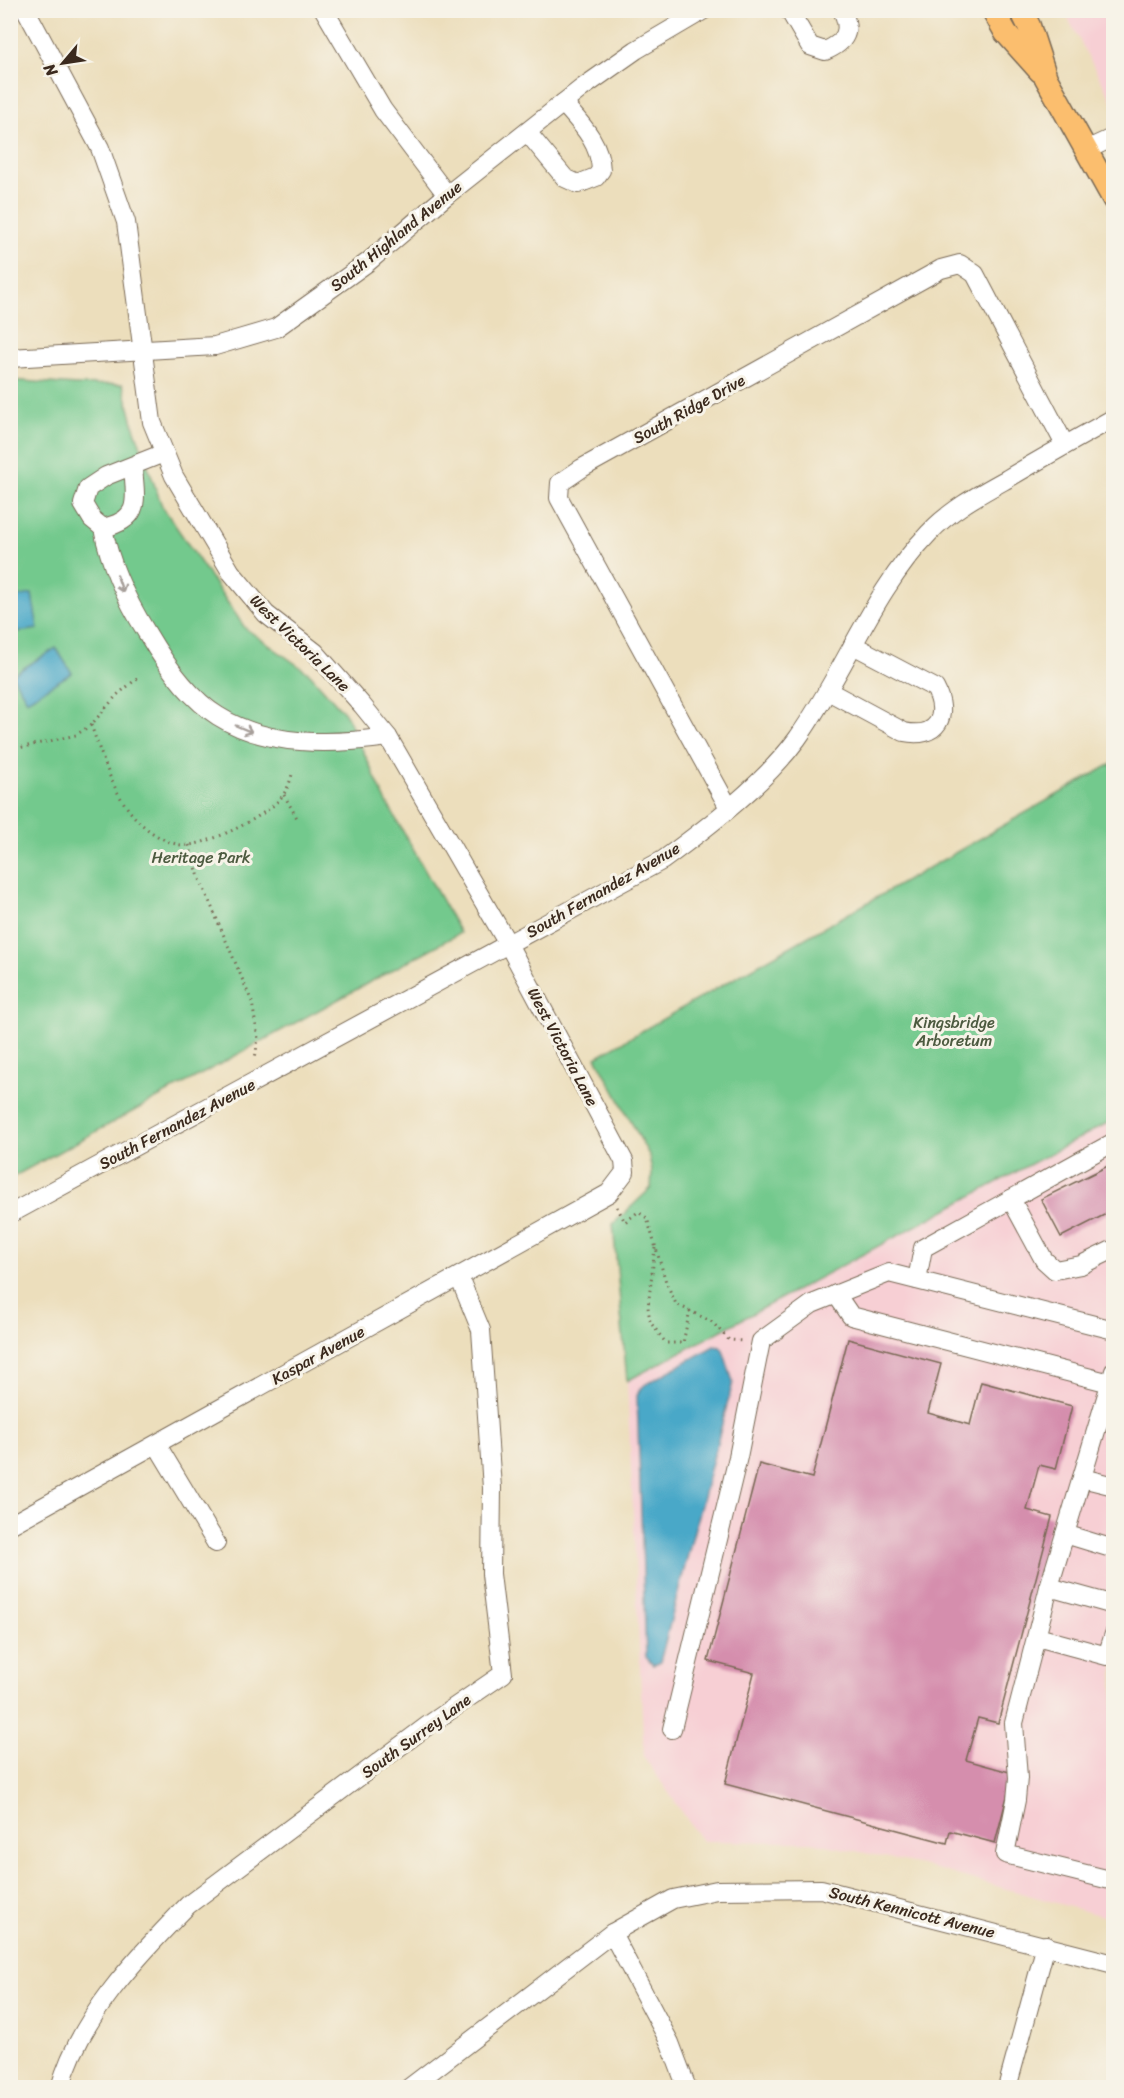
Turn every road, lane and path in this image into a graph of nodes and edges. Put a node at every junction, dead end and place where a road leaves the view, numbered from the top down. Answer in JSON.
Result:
{"nodes":[{"id":1,"x":26,"y":10,"type":"edge"},
{"id":2,"x":324,"y":10,"type":"edge"},
{"id":3,"x":704,"y":10,"type":"edge"},
{"id":4,"x":789,"y":10,"type":"edge"},
{"id":5,"x":842,"y":10,"type":"edge"},
{"id":6,"x":993,"y":10,"type":"edge"},
{"id":7,"x":1021,"y":10,"type":"edge"},
{"id":8,"x":1046,"y":78,"type":"junction"},
{"id":9,"x":563,"y":103,"type":"junction"},
{"id":10,"x":526,"y":132,"type":"junction"},
{"id":11,"x":1113,"y":137,"type":"edge"},
{"id":12,"x":1086,"y":150,"type":"junction"},
{"id":13,"x":447,"y":195,"type":"junction"},
{"id":14,"x":1113,"y":200,"type":"edge"},
{"id":15,"x":144,"y":351,"type":"junction"},
{"id":16,"x":10,"y":358,"type":"edge"},
{"id":17,"x":1113,"y":418,"type":"edge"},
{"id":18,"x":1065,"y":445,"type":"junction"},
{"id":19,"x":164,"y":453,"type":"junction"},
{"id":20,"x":133,"y":466,"type":"junction"},
{"id":21,"x":103,"y":528,"type":"junction"},
{"id":22,"x":853,"y":645,"type":"junction"},
{"id":23,"x":140,"y":676,"type":"dead end"},
{"id":24,"x":828,"y":691,"type":"junction"},
{"id":25,"x":92,"y":725,"type":"junction"},
{"id":26,"x":388,"y":737,"type":"junction"},
{"id":27,"x":10,"y":750,"type":"edge"},
{"id":28,"x":293,"y":771,"type":"dead end"},
{"id":29,"x":284,"y":795,"type":"junction"},
{"id":30,"x":729,"y":808,"type":"junction"},
{"id":31,"x":297,"y":818,"type":"dead end"},
{"id":32,"x":189,"y":845,"type":"junction"},
{"id":33,"x":508,"y":944,"type":"junction"},
{"id":34,"x":254,"y":1064,"type":"dead end"},
{"id":35,"x":1113,"y":1142,"type":"edge"},
{"id":36,"x":621,"y":1179,"type":"joint"},
{"id":37,"x":609,"y":1194,"type":"junction"},
{"id":38,"x":1011,"y":1199,"type":"junction"},
{"id":39,"x":10,"y":1214,"type":"edge"},
{"id":40,"x":655,"y":1246,"type":"junction"},
{"id":41,"x":1113,"y":1249,"type":"edge"},
{"id":42,"x":459,"y":1277,"type":"junction"},
{"id":43,"x":917,"y":1280,"type":"junction"},
{"id":44,"x":836,"y":1294,"type":"junction"},
{"id":45,"x":690,"y":1310,"type":"junction"},
{"id":46,"x":1113,"y":1330,"type":"edge"},
{"id":47,"x":761,"y":1341,"type":"junction"},
{"id":48,"x":1112,"y":1379,"type":"edge"},
{"id":49,"x":1105,"y":1428,"type":"edge"},
{"id":50,"x":157,"y":1445,"type":"junction"},
{"id":51,"x":1082,"y":1478,"type":"junction"},
{"id":52,"x":1113,"y":1486,"type":"edge"},
{"id":53,"x":10,"y":1525,"type":"edge"},
{"id":54,"x":1065,"y":1534,"type":"junction"},
{"id":55,"x":216,"y":1543,"type":"dead end"},
{"id":56,"x":1113,"y":1549,"type":"edge"},
{"id":57,"x":1049,"y":1587,"type":"junction"},
{"id":58,"x":1113,"y":1605,"type":"edge"},
{"id":59,"x":1113,"y":1634,"type":"edge"},
{"id":60,"x":1037,"y":1637,"type":"junction"},
{"id":61,"x":1110,"y":1657,"type":"edge"},
{"id":62,"x":672,"y":1729,"type":"dead end"},
{"id":63,"x":1113,"y":1881,"type":"edge"},
{"id":64,"x":612,"y":1933,"type":"junction"},
{"id":65,"x":1046,"y":1945,"type":"junction"},
{"id":66,"x":1113,"y":1964,"type":"edge"},
{"id":67,"x":60,"y":2088,"type":"edge"},
{"id":68,"x":409,"y":2088,"type":"edge"},
{"id":69,"x":687,"y":2088,"type":"edge"},
{"id":70,"x":1007,"y":2088,"type":"edge"}],
"edges":[{"from":1,"to":15,"type":"street","name":"West Victoria Lane"},
{"from":2,"to":13,"type":"street"},
{"from":3,"to":9,"type":"street","name":"South Highland Avenue"},
{"from":4,"to":5,"type":"street"},
{"from":6,"to":8,"type":"main road"},
{"from":7,"to":8,"type":"main road"},
{"from":8,"to":12,"type":"main road"},
{"from":9,"to":10,"type":"street","name":"South Highland Avenue"},
{"from":9,"to":10,"type":"street"},
{"from":10,"to":13,"type":"street","name":"South Highland Avenue"},
{"from":11,"to":12,"type":"street"},
{"from":12,"to":14,"type":"main road"},
{"from":13,"to":15,"type":"street","name":"South Highland Avenue"},
{"from":15,"to":16,"type":"street","name":"South Highland Avenue"},
{"from":15,"to":19,"type":"street","name":"West Victoria Lane"},
{"from":17,"to":18,"type":"street","name":"South Fernandez Avenue"},
{"from":18,"to":22,"type":"street","name":"South Fernandez Avenue"},
{"from":18,"to":30,"type":"street","name":"South Ridge Drive"},
{"from":19,"to":20,"type":"street"},
{"from":19,"to":26,"type":"street","name":"West Victoria Lane"},
{"from":20,"to":21,"type":"street"},
{"from":20,"to":21,"type":"street"},
{"from":21,"to":26,"type":"street","one_way":true},
{"from":22,"to":24,"type":"street","name":"South Fernandez Avenue"},
{"from":22,"to":24,"type":"street"},
{"from":23,"to":25,"type":"path"},
{"from":24,"to":30,"type":"street","name":"South Fernandez Avenue"},
{"from":25,"to":27,"type":"path"},
{"from":25,"to":32,"type":"path"},
{"from":26,"to":33,"type":"street","name":"West Victoria Lane"},
{"from":28,"to":29,"type":"path"},
{"from":29,"to":31,"type":"path"},
{"from":29,"to":32,"type":"path"},
{"from":30,"to":33,"type":"street","name":"South Fernandez Avenue"},
{"from":32,"to":34,"type":"path"},
{"from":33,"to":36,"type":"street","name":"West Victoria Lane"},
{"from":33,"to":39,"type":"street","name":"South Fernandez Avenue"},
{"from":35,"to":38,"type":"street"},
{"from":36,"to":37,"type":"street","name":"Kaspar Avenue"},
{"from":37,"to":40,"type":"path"},
{"from":37,"to":42,"type":"street","name":"Kaspar Avenue"},
{"from":38,"to":41,"type":"street"},
{"from":38,"to":43,"type":"street"},
{"from":40,"to":45,"type":"path"},
{"from":40,"to":45,"type":"path"},
{"from":42,"to":50,"type":"street","name":"Kaspar Avenue"},
{"from":42,"to":67,"type":"street","name":"South Surrey Lane"},
{"from":43,"to":44,"type":"street"},
{"from":43,"to":46,"type":"street"},
{"from":44,"to":47,"type":"street"},
{"from":44,"to":48,"type":"street"},
{"from":45,"to":47,"type":"path"},
{"from":47,"to":62,"type":"street"},
{"from":48,"to":49,"type":"street"},
{"from":49,"to":51,"type":"street"},
{"from":50,"to":53,"type":"street","name":"Kaspar Avenue"},
{"from":50,"to":55,"type":"street"},
{"from":51,"to":52,"type":"street"},
{"from":51,"to":54,"type":"street"},
{"from":54,"to":56,"type":"street"},
{"from":54,"to":57,"type":"street"},
{"from":57,"to":58,"type":"street"},
{"from":57,"to":60,"type":"street"},
{"from":59,"to":61,"type":"street"},
{"from":60,"to":61,"type":"street"},
{"from":60,"to":63,"type":"street"},
{"from":64,"to":65,"type":"street","name":"South Kennicott Avenue"},
{"from":64,"to":68,"type":"street","name":"South Kennicott Avenue"},
{"from":64,"to":69,"type":"street"},
{"from":65,"to":66,"type":"street","name":"South Kennicott Avenue"},
{"from":65,"to":70,"type":"street"}]}
